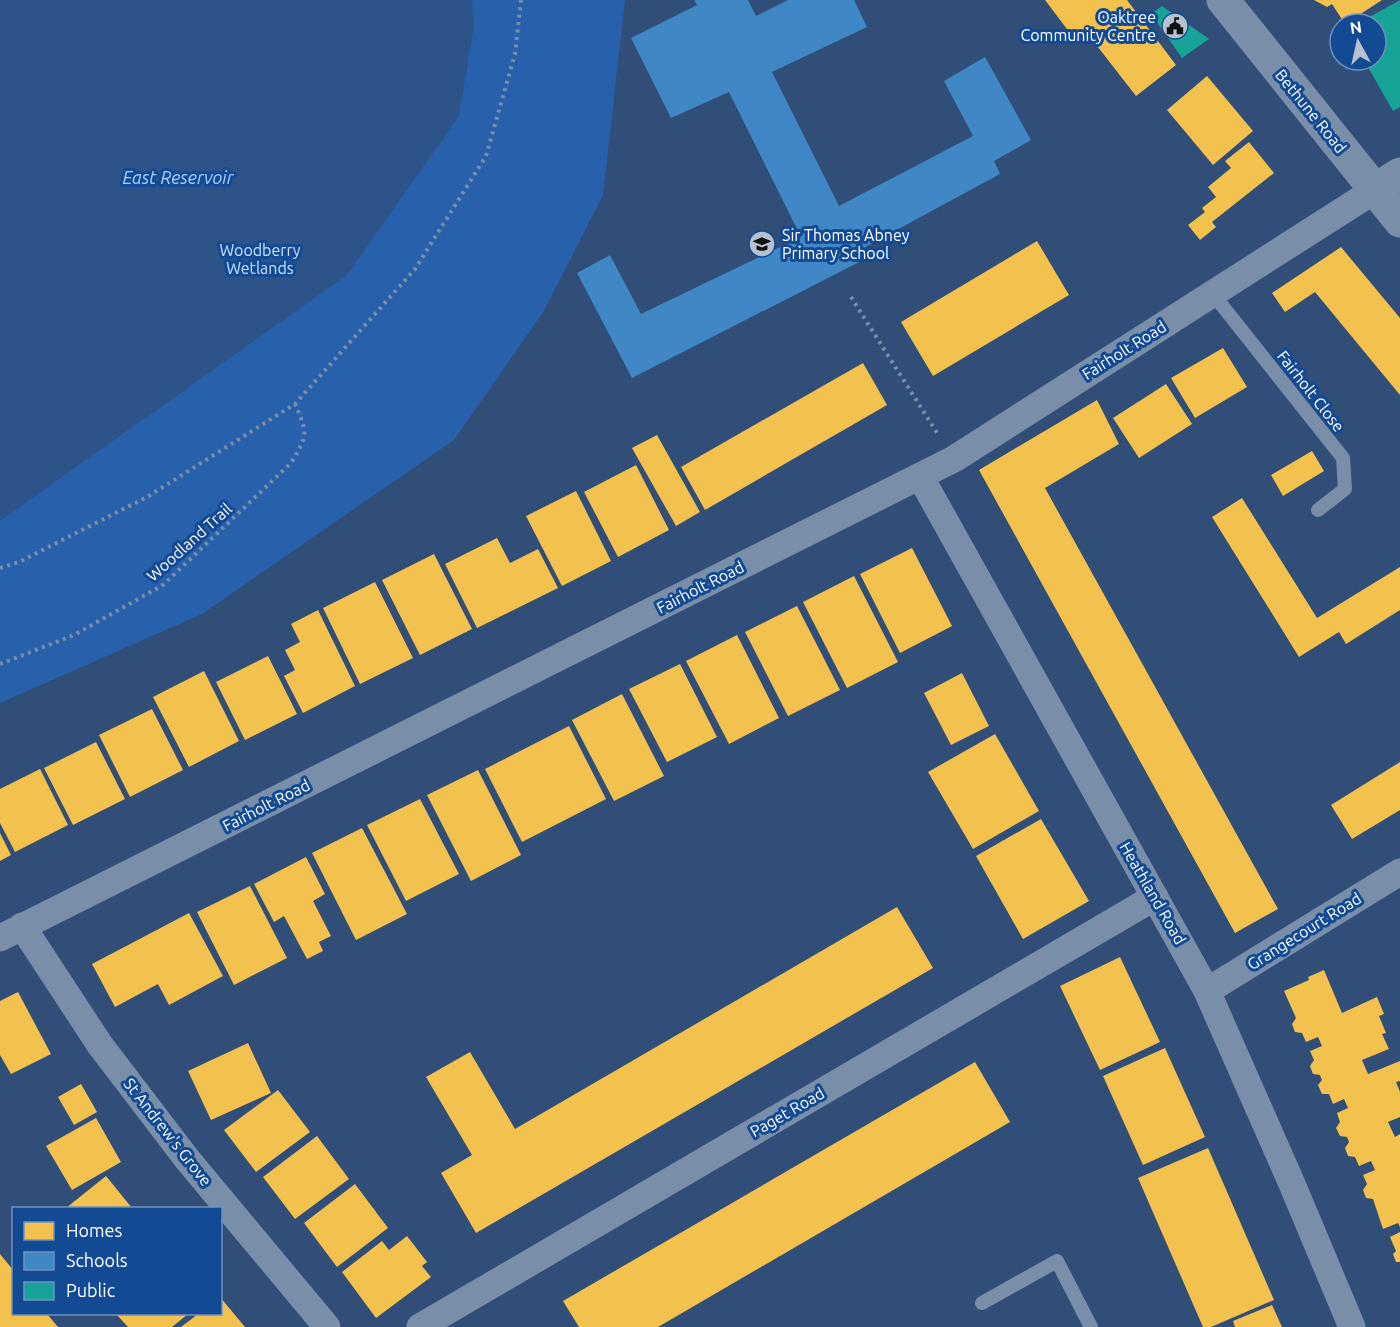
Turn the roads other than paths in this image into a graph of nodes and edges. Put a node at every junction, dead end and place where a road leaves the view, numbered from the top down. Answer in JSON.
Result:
{"nodes":[{"id":1,"x":1223,"y":0,"type":"edge"},
{"id":2,"x":1387,"y":182,"type":"edge"},
{"id":3,"x":1400,"y":221,"type":"edge"},
{"id":4,"x":1213,"y":294,"type":"junction"},
{"id":5,"x":920,"y":476,"type":"junction"},
{"id":6,"x":1318,"y":510,"type":"dead end"},
{"id":7,"x":1400,"y":872,"type":"edge"},
{"id":8,"x":1155,"y":897,"type":"junction"},
{"id":9,"x":11,"y":932,"type":"edge"},
{"id":10,"x":1207,"y":991,"type":"junction"},
{"id":11,"x":982,"y":1304,"type":"dead end"},
{"id":12,"x":327,"y":1327,"type":"edge"},
{"id":13,"x":420,"y":1327,"type":"edge"},
{"id":14,"x":1090,"y":1327,"type":"edge"},
{"id":15,"x":1352,"y":1327,"type":"edge"}],
"edges":[{"from":1,"to":2,"type":"street","name":"Bethune Road"},
{"from":2,"to":3,"type":"street","name":"Bethune Road"},
{"from":2,"to":4,"type":"street","name":"Fairholt Road"},
{"from":4,"to":5,"type":"street","name":"Fairholt Road"},
{"from":4,"to":6,"type":"lane","name":"Fairholt Close"},
{"from":5,"to":8,"type":"street","name":"Heathland Road"},
{"from":5,"to":9,"type":"street","name":"Fairholt Road"},
{"from":7,"to":10,"type":"street","name":"Grangecourt Road"},
{"from":8,"to":10,"type":"street","name":"Heathland Road"},
{"from":8,"to":13,"type":"street","name":"Paget Road"},
{"from":9,"to":12,"type":"street","name":"St Andrew's Grove"},
{"from":10,"to":15,"type":"street","name":"Heathland Road"},
{"from":11,"to":14,"type":"lane"}]}
